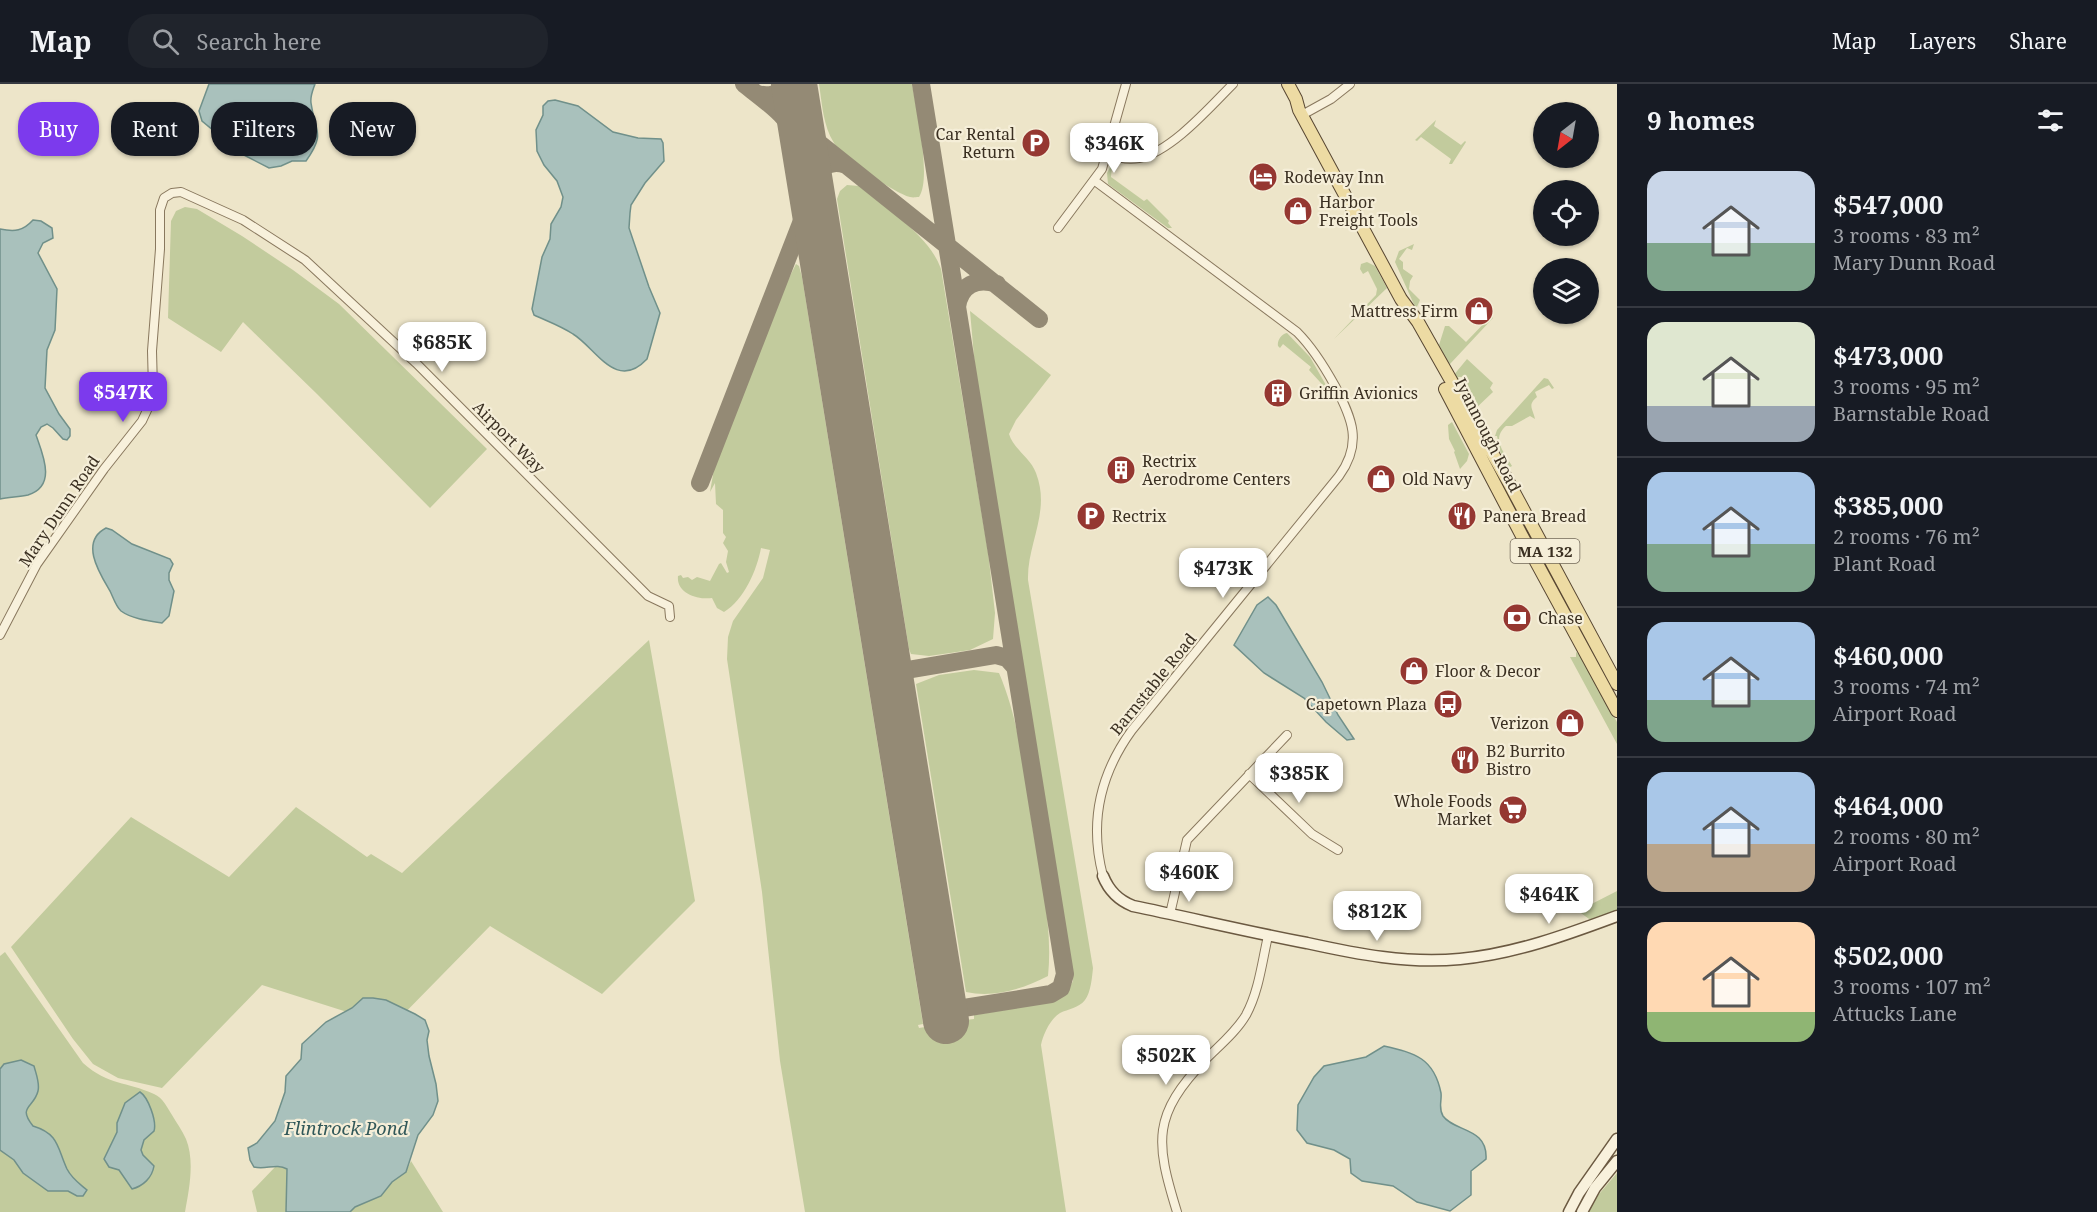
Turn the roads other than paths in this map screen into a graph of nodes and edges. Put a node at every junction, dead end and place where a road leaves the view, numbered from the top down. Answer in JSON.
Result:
{"nodes":[{"id":1,"x":1126,"y":84,"type":"edge"},
{"id":2,"x":1233,"y":84,"type":"edge"},
{"id":3,"x":1281,"y":84,"type":"edge"},
{"id":4,"x":1288,"y":84,"type":"edge"},
{"id":5,"x":1350,"y":84,"type":"edge"},
{"id":6,"x":1300,"y":113,"type":"junction"},
{"id":7,"x":1107,"y":154,"type":"junction"},
{"id":8,"x":1095,"y":181,"type":"junction"},
{"id":9,"x":168,"y":195,"type":"joint"},
{"id":10,"x":1058,"y":228,"type":"dead end"},
{"id":11,"x":1401,"y":299,"type":"junction"},
{"id":12,"x":670,"y":617,"type":"dead end"},
{"id":13,"x":0,"y":634,"type":"edge"},
{"id":14,"x":1617,"y":684,"type":"edge"},
{"id":15,"x":1617,"y":711,"type":"edge"},
{"id":16,"x":1287,"y":735,"type":"dead end"},
{"id":17,"x":1249,"y":774,"type":"junction"},
{"id":18,"x":1338,"y":850,"type":"dead end"},
{"id":19,"x":1103,"y":876,"type":"joint"},
{"id":20,"x":1170,"y":914,"type":"junction"},
{"id":21,"x":1617,"y":916,"type":"edge"},
{"id":22,"x":1269,"y":936,"type":"junction"},
{"id":23,"x":1617,"y":1139,"type":"edge"},
{"id":24,"x":1617,"y":1161,"type":"edge"},
{"id":25,"x":1177,"y":1212,"type":"edge"},
{"id":26,"x":1569,"y":1212,"type":"edge"},
{"id":27,"x":1582,"y":1212,"type":"edge"}],
"edges":[{"from":1,"to":7,"type":"street"},
{"from":2,"to":7,"type":"street"},
{"from":3,"to":6,"type":"main road","name":"Iyannough Road","number":"MA 132"},
{"from":4,"to":6,"type":"main road","name":"Iyannough Road","number":"MA 132"},
{"from":5,"to":6,"type":"street"},
{"from":6,"to":11,"type":"main road","name":"Iyannough Road","number":"MA 132"},
{"from":7,"to":8,"type":"street"},
{"from":8,"to":10,"type":"street"},
{"from":8,"to":19,"type":"street","name":"Barnstable Road"},
{"from":9,"to":12,"type":"street","name":"Airport Way"},
{"from":9,"to":13,"type":"street","name":"Mary Dunn Road"},
{"from":11,"to":14,"type":"main road","name":"Iyannough Road","number":"MA 132"},
{"from":11,"to":15,"type":"main road","name":"Iyannough Road","number":"MA 132"},
{"from":16,"to":17,"type":"street"},
{"from":17,"to":18,"type":"street"},
{"from":17,"to":20,"type":"street"},
{"from":19,"to":20,"type":"street"},
{"from":20,"to":22,"type":"street"},
{"from":21,"to":22,"type":"street"},
{"from":22,"to":25,"type":"street"},
{"from":23,"to":26,"type":"street"},
{"from":24,"to":27,"type":"street"}]}
